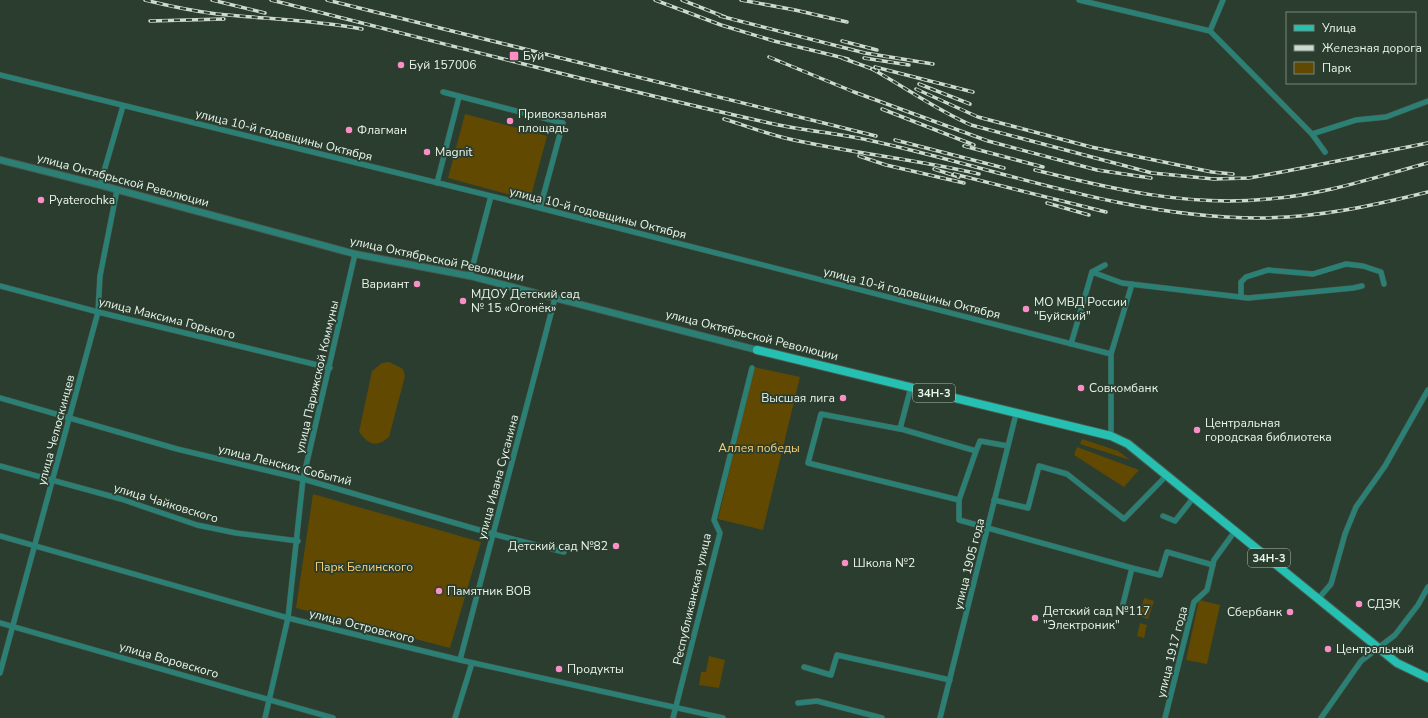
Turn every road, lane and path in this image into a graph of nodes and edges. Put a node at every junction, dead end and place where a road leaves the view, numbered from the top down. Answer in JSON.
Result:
{"nodes":[{"id":1,"x":1079,"y":0,"type":"edge"},
{"id":2,"x":1223,"y":0,"type":"edge"},
{"id":3,"x":1210,"y":31,"type":"junction"},
{"id":4,"x":0,"y":76,"type":"edge"},
{"id":5,"x":443,"y":92,"type":"dead end"},
{"id":6,"x":459,"y":96,"type":"junction"},
{"id":7,"x":1428,"y":101,"type":"edge"},
{"id":8,"x":123,"y":106,"type":"junction"},
{"id":9,"x":1312,"y":134,"type":"junction"},
{"id":10,"x":1325,"y":152,"type":"dead end"},
{"id":11,"x":0,"y":160,"type":"edge"},
{"id":12,"x":437,"y":183,"type":"junction"},
{"id":13,"x":100,"y":185,"type":"junction"},
{"id":14,"x":118,"y":190,"type":"junction"},
{"id":15,"x":492,"y":196,"type":"junction"},
{"id":16,"x":540,"y":208,"type":"junction"},
{"id":17,"x":355,"y":254,"type":"junction"},
{"id":18,"x":1105,"y":265,"type":"dead end"},
{"id":19,"x":1092,"y":272,"type":"junction"},
{"id":20,"x":470,"y":276,"type":"junction"},
{"id":21,"x":1132,"y":284,"type":"junction"},
{"id":22,"x":1384,"y":284,"type":"dead end"},
{"id":23,"x":0,"y":286,"type":"edge"},
{"id":24,"x":1362,"y":286,"type":"dead end"},
{"id":25,"x":1241,"y":297,"type":"junction"},
{"id":26,"x":555,"y":298,"type":"junction"},
{"id":27,"x":98,"y":312,"type":"junction"},
{"id":28,"x":1072,"y":344,"type":"junction"},
{"id":29,"x":757,"y":350,"type":"joint"},
{"id":30,"x":1111,"y":354,"type":"junction"},
{"id":31,"x":330,"y":368,"type":"junction"},
{"id":32,"x":752,"y":368,"type":"dead end"},
{"id":33,"x":911,"y":387,"type":"junction"},
{"id":34,"x":1428,"y":390,"type":"edge"},
{"id":35,"x":0,"y":398,"type":"edge"},
{"id":36,"x":1016,"y":414,"type":"junction"},
{"id":37,"x":69,"y":417,"type":"junction"},
{"id":38,"x":898,"y":428,"type":"junction"},
{"id":39,"x":1111,"y":436,"type":"junction"},
{"id":40,"x":1008,"y":446,"type":"junction"},
{"id":41,"x":976,"y":451,"type":"junction"},
{"id":42,"x":0,"y":466,"type":"edge"},
{"id":43,"x":1167,"y":475,"type":"junction"},
{"id":44,"x":304,"y":478,"type":"junction"},
{"id":45,"x":53,"y":480,"type":"junction"},
{"id":46,"x":1194,"y":498,"type":"junction"},
{"id":47,"x":959,"y":500,"type":"junction"},
{"id":48,"x":994,"y":500,"type":"junction"},
{"id":49,"x":1163,"y":516,"type":"dead end"},
{"id":50,"x":988,"y":528,"type":"junction"},
{"id":51,"x":1235,"y":530,"type":"junction"},
{"id":52,"x":493,"y":534,"type":"junction"},
{"id":53,"x":0,"y":536,"type":"edge"},
{"id":54,"x":298,"y":541,"type":"junction"},
{"id":55,"x":36,"y":545,"type":"junction"},
{"id":56,"x":564,"y":552,"type":"dead end"},
{"id":57,"x":1213,"y":565,"type":"junction"},
{"id":58,"x":1132,"y":568,"type":"junction"},
{"id":59,"x":1428,"y":587,"type":"edge"},
{"id":60,"x":1319,"y":598,"type":"junction"},
{"id":61,"x":1123,"y":604,"type":"dead end"},
{"id":62,"x":288,"y":618,"type":"junction"},
{"id":63,"x":0,"y":623,"type":"edge"},
{"id":64,"x":13,"y":626,"type":"junction"},
{"id":65,"x":1378,"y":647,"type":"junction"},
{"id":66,"x":460,"y":660,"type":"junction"},
{"id":67,"x":472,"y":663,"type":"junction"},
{"id":68,"x":804,"y":667,"type":"dead end"},
{"id":69,"x":0,"y":673,"type":"edge"},
{"id":70,"x":1428,"y":678,"type":"edge"},
{"id":71,"x":950,"y":680,"type":"junction"},
{"id":72,"x":270,"y":699,"type":"junction"},
{"id":73,"x":798,"y":703,"type":"dead end"},
{"id":74,"x":677,"y":708,"type":"junction"},
{"id":75,"x":265,"y":718,"type":"edge"},
{"id":76,"x":333,"y":718,"type":"edge"},
{"id":77,"x":455,"y":718,"type":"edge"},
{"id":78,"x":673,"y":718,"type":"edge"},
{"id":79,"x":723,"y":718,"type":"edge"},
{"id":80,"x":882,"y":718,"type":"edge"},
{"id":81,"x":940,"y":718,"type":"edge"},
{"id":82,"x":1166,"y":718,"type":"edge"},
{"id":83,"x":1321,"y":718,"type":"edge"}],
"edges":[{"from":1,"to":3,"type":"street"},
{"from":2,"to":3,"type":"street"},
{"from":3,"to":9,"type":"street"},
{"from":4,"to":8,"type":"street","name":"улица 10-й годовщины Октября"},
{"from":5,"to":6,"type":"street"},
{"from":6,"to":12,"type":"street"},
{"from":6,"to":16,"type":"street"},
{"from":7,"to":9,"type":"street"},
{"from":8,"to":12,"type":"street","name":"улица 10-й годовщины Октября"},
{"from":8,"to":13,"type":"street"},
{"from":9,"to":10,"type":"street"},
{"from":11,"to":13,"type":"street","name":"улица Октябрьской Революции","number":"34Н-3"},
{"from":12,"to":15,"type":"street","name":"улица 10-й годовщины Октября"},
{"from":13,"to":14,"type":"street","name":"улица Октябрьской Революции","number":"34Н-3"},
{"from":14,"to":17,"type":"street","name":"улица Октябрьской Революции","number":"34Н-3"},
{"from":14,"to":27,"type":"street","name":"улица Челюскинцев"},
{"from":15,"to":16,"type":"street","name":"улица 10-й годовщины Октября"},
{"from":15,"to":20,"type":"street"},
{"from":16,"to":28,"type":"street","name":"улица 10-й годовщины Октября"},
{"from":17,"to":20,"type":"street","name":"улица Октябрьской Революции","number":"34Н-3"},
{"from":17,"to":31,"type":"street","name":"улица Парижской Коммуны"},
{"from":18,"to":19,"type":"street"},
{"from":19,"to":21,"type":"street"},
{"from":19,"to":28,"type":"street"},
{"from":20,"to":26,"type":"street","name":"улица Октябрьской Революции","number":"34Н-3"},
{"from":21,"to":25,"type":"street"},
{"from":21,"to":30,"type":"street"},
{"from":22,"to":25,"type":"street"},
{"from":23,"to":27,"type":"street","name":"улица Максима Горького"},
{"from":24,"to":25,"type":"street"},
{"from":26,"to":29,"type":"street","name":"улица Октябрьской Революции","number":"34Н-3"},
{"from":26,"to":52,"type":"street","name":"улица Ивана Сусанина"},
{"from":27,"to":31,"type":"street","name":"улица Максима Горького"},
{"from":27,"to":37,"type":"street","name":"улица Челюскинцев"},
{"from":28,"to":30,"type":"street","name":"улица 10-й годовщины Октября"},
{"from":29,"to":33,"type":"main road","name":"улица Октябрьской Революции","number":"34Н-3"},
{"from":30,"to":39,"type":"street"},
{"from":31,"to":44,"type":"street","name":"улица Парижской Коммуны"},
{"from":32,"to":74,"type":"street","name":"Республиканская улица"},
{"from":33,"to":36,"type":"main road","name":"улица Октябрьской Революции","number":"34Н-3"},
{"from":33,"to":38,"type":"street"},
{"from":34,"to":60,"type":"street"},
{"from":35,"to":37,"type":"street","name":"улица Ленских Событий"},
{"from":36,"to":39,"type":"main road","name":"улица Октябрьской Революции","number":"34Н-3"},
{"from":36,"to":40,"type":"street","name":"улица 1905 года"},
{"from":37,"to":44,"type":"street","name":"улица Ленских Событий"},
{"from":37,"to":45,"type":"street","name":"улица Челюскинцев"},
{"from":38,"to":41,"type":"street"},
{"from":38,"to":47,"type":"street"},
{"from":39,"to":43,"type":"main road","name":"улица Октябрьской Революции","number":"34Н-3"},
{"from":40,"to":41,"type":"street"},
{"from":40,"to":48,"type":"street","name":"улица 1905 года"},
{"from":41,"to":47,"type":"street"},
{"from":42,"to":45,"type":"street","name":"улица Чайковского"},
{"from":43,"to":46,"type":"main road","name":"улица Октябрьской Революции","number":"34Н-3"},
{"from":43,"to":48,"type":"street"},
{"from":44,"to":52,"type":"street","name":"улица Ленских Событий"},
{"from":44,"to":54,"type":"street","name":"улица Парижской Коммуны"},
{"from":45,"to":54,"type":"street","name":"улица Чайковского"},
{"from":45,"to":55,"type":"street","name":"улица Челюскинцев"},
{"from":46,"to":49,"type":"street"},
{"from":46,"to":51,"type":"main road","name":"улица Октябрьской Революции","number":"34Н-3"},
{"from":47,"to":50,"type":"street"},
{"from":48,"to":50,"type":"street","name":"улица 1905 года"},
{"from":50,"to":58,"type":"street"},
{"from":50,"to":71,"type":"street","name":"улица 1905 года"},
{"from":51,"to":57,"type":"street","name":"улица 1917 года"},
{"from":51,"to":60,"type":"main road","name":"улица Октябрьской Революции","number":"34Н-3"},
{"from":52,"to":56,"type":"street","name":"улица Ленских Событий"},
{"from":52,"to":66,"type":"street","name":"улица Ивана Сусанина"},
{"from":53,"to":55,"type":"street","name":"улица Островского"},
{"from":54,"to":62,"type":"street","name":"улица Парижской Коммуны"},
{"from":55,"to":62,"type":"street","name":"улица Островского"},
{"from":55,"to":64,"type":"street","name":"улица Челюскинцев"},
{"from":57,"to":58,"type":"street"},
{"from":57,"to":82,"type":"street","name":"улица 1917 года"},
{"from":58,"to":61,"type":"street"},
{"from":59,"to":65,"type":"street"},
{"from":60,"to":65,"type":"main road","name":"улица Октябрьской Революции","number":"34Н-3"},
{"from":62,"to":66,"type":"street","name":"улица Островского"},
{"from":62,"to":72,"type":"street","name":"улица Парижской Коммуны"},
{"from":63,"to":64,"type":"street","name":"улица Воровского"},
{"from":64,"to":69,"type":"street","name":"улица Челюскинцев"},
{"from":64,"to":72,"type":"street","name":"улица Воровского"},
{"from":65,"to":70,"type":"main road","name":"улица Октябрьской Революции","number":"34Н-3"},
{"from":65,"to":83,"type":"street"},
{"from":66,"to":67,"type":"street","name":"улица Островского"},
{"from":67,"to":74,"type":"street","name":"улица Островского"},
{"from":67,"to":77,"type":"street"},
{"from":68,"to":71,"type":"street"},
{"from":71,"to":81,"type":"street","name":"улица 1905 года"},
{"from":72,"to":75,"type":"street","name":"улица Парижской Коммуны"},
{"from":72,"to":76,"type":"street","name":"улица Воровского"},
{"from":73,"to":80,"type":"street"},
{"from":74,"to":78,"type":"street","name":"Республиканская улица"},
{"from":74,"to":79,"type":"street","name":"улица Островского"}]}
